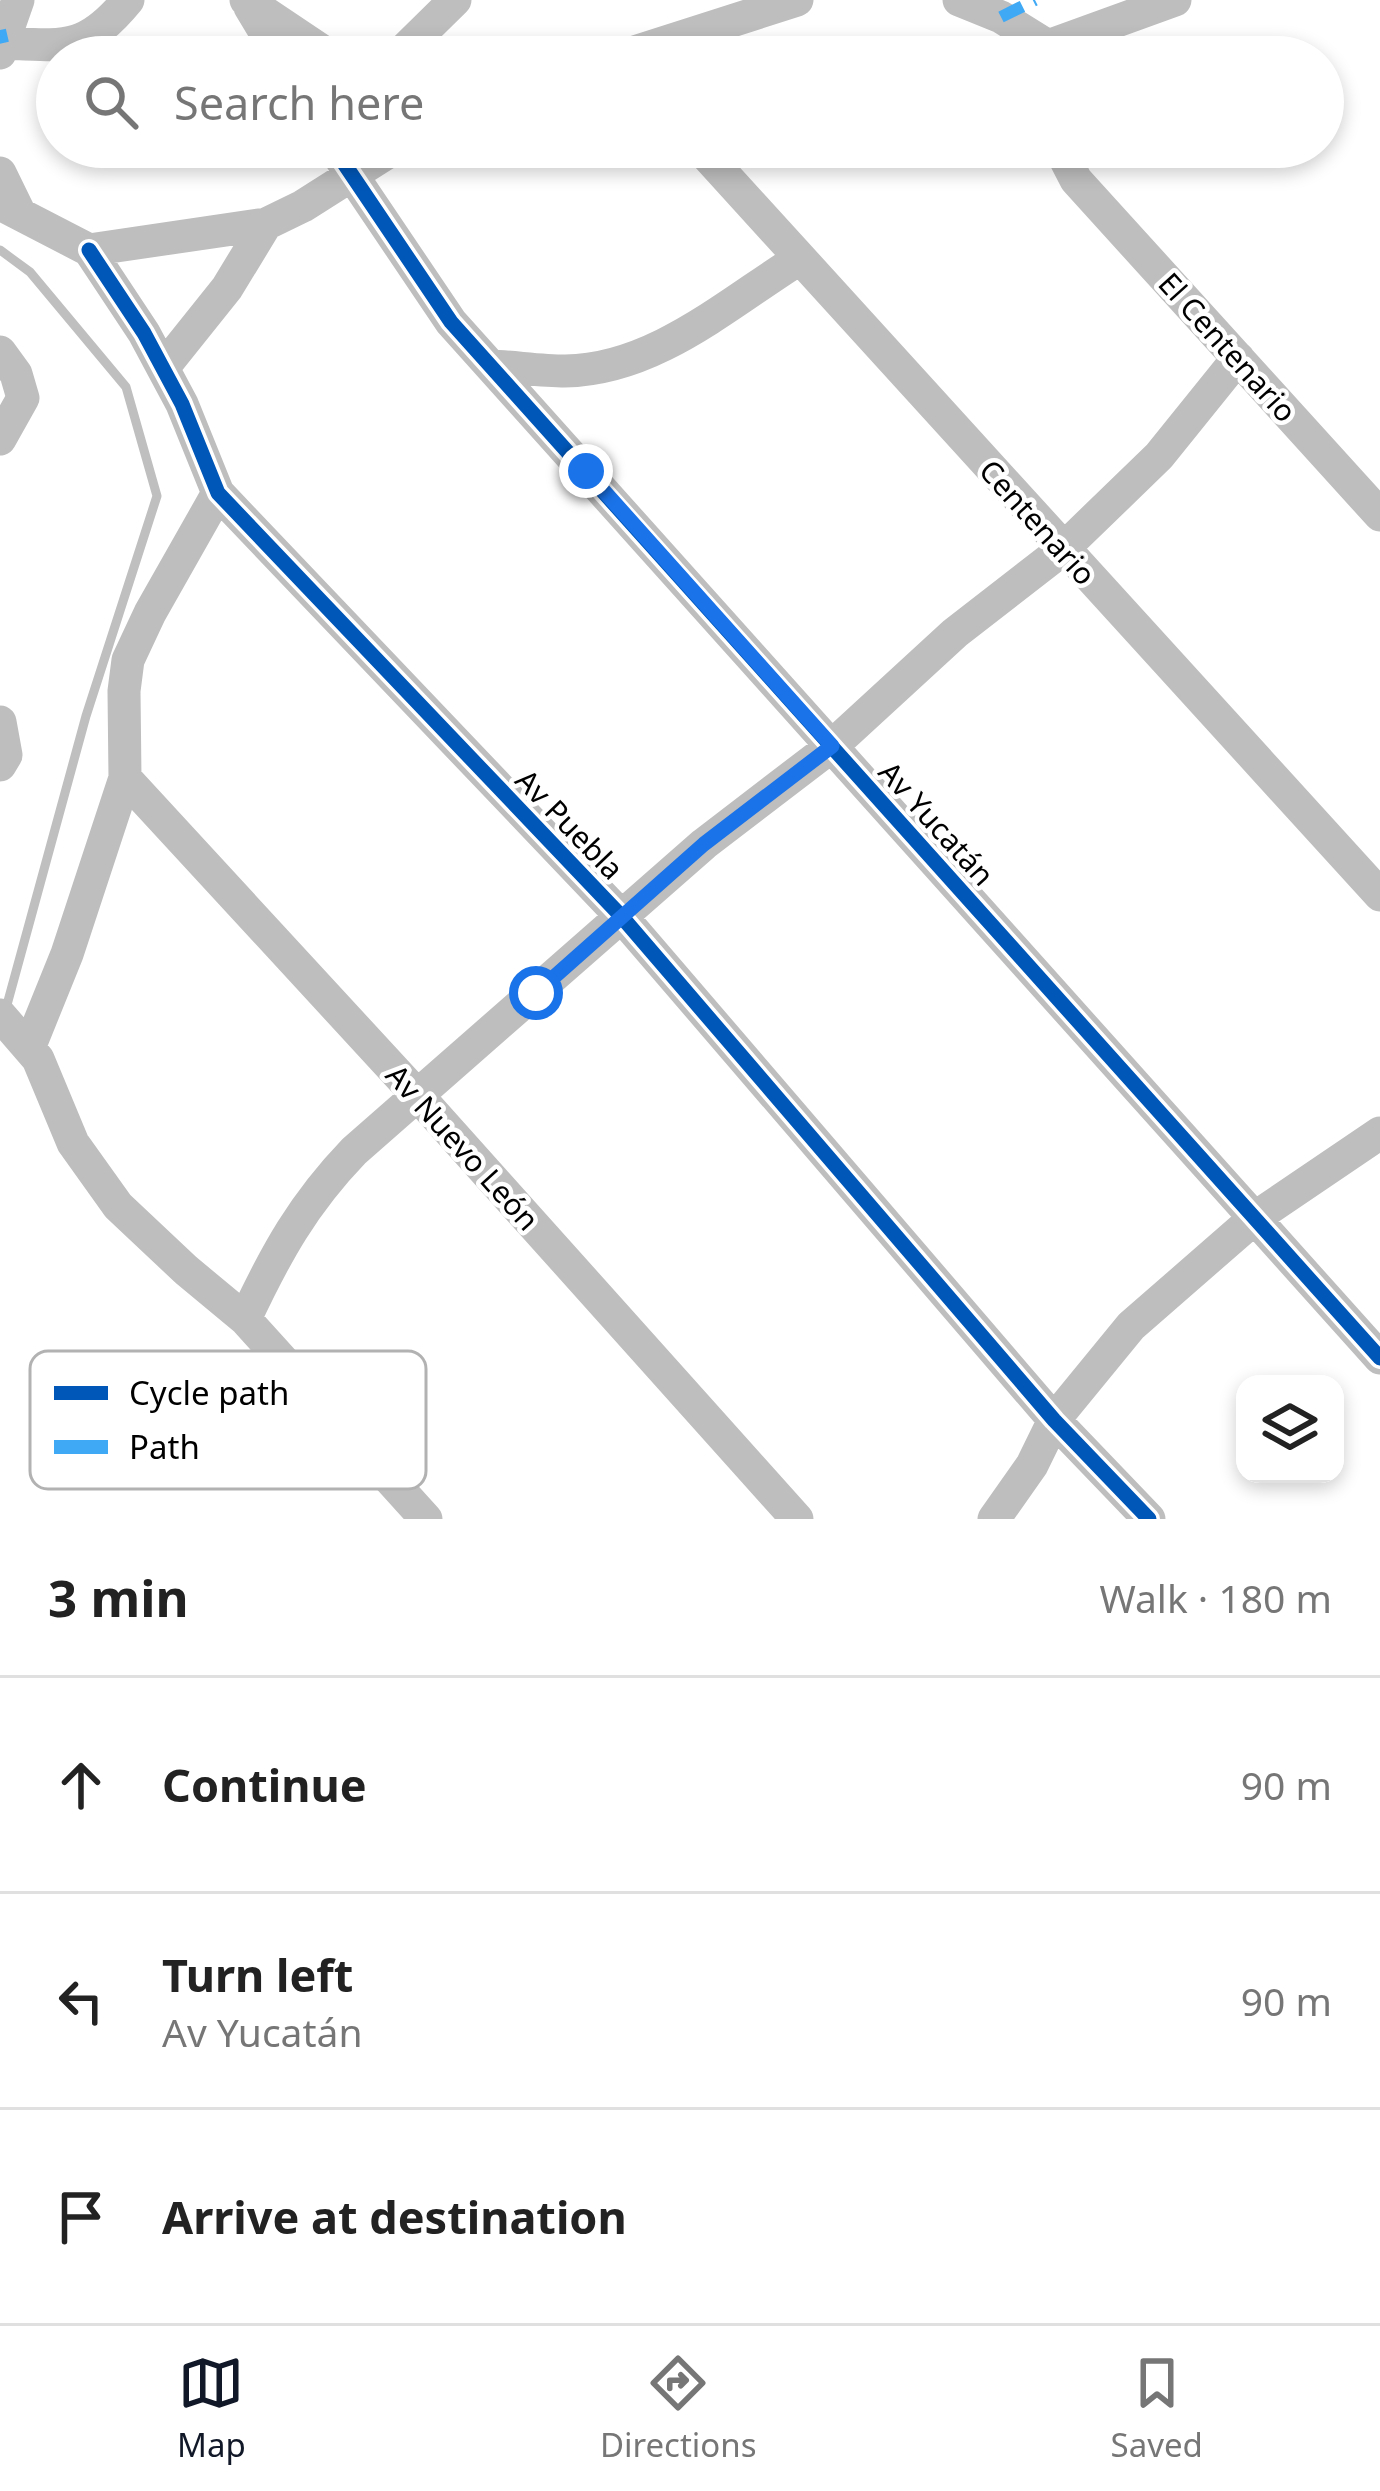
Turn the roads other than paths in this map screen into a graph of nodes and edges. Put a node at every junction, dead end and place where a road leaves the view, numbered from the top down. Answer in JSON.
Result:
{"nodes":[{"id":1,"x":18,"y":0,"type":"edge"},
{"id":2,"x":128,"y":0,"type":"edge"},
{"id":3,"x":246,"y":0,"type":"edge"},
{"id":4,"x":455,"y":0,"type":"edge"},
{"id":5,"x":797,"y":0,"type":"edge"},
{"id":6,"x":959,"y":0,"type":"edge"},
{"id":7,"x":1174,"y":0,"type":"edge"},
{"id":8,"x":93,"y":36,"type":"edge"},
{"id":9,"x":267,"y":36,"type":"edge"},
{"id":10,"x":300,"y":36,"type":"edge"},
{"id":11,"x":418,"y":36,"type":"edge"},
{"id":12,"x":685,"y":36,"type":"edge"},
{"id":13,"x":1026,"y":36,"type":"edge"},
{"id":14,"x":1084,"y":36,"type":"edge"},
{"id":15,"x":36,"y":47,"type":"edge"},
{"id":16,"x":2,"y":48,"type":"edge"},
{"id":17,"x":334,"y":168,"type":"edge"},
{"id":18,"x":345,"y":168,"type":"edge"},
{"id":19,"x":718,"y":168,"type":"edge"},
{"id":20,"x":1070,"y":168,"type":"edge"},
{"id":21,"x":0,"y":172,"type":"edge"},
{"id":22,"x":10,"y":209,"type":"edge"},
{"id":23,"x":266,"y":224,"type":"junction"},
{"id":24,"x":88,"y":250,"type":"junction"},
{"id":25,"x":799,"y":260,"type":"junction"},
{"id":26,"x":0,"y":352,"type":"edge"},
{"id":27,"x":1238,"y":358,"type":"junction"},
{"id":28,"x":490,"y":366,"type":"junction"},
{"id":29,"x":163,"y":368,"type":"junction"},
{"id":30,"x":0,"y":439,"type":"edge"},
{"id":31,"x":218,"y":494,"type":"junction"},
{"id":32,"x":1380,"y":515,"type":"edge"},
{"id":33,"x":1062,"y":550,"type":"junction"},
{"id":34,"x":0,"y":722,"type":"edge"},
{"id":35,"x":832,"y":746,"type":"junction"},
{"id":36,"x":0,"y":765,"type":"edge"},
{"id":37,"x":125,"y":778,"type":"junction"},
{"id":38,"x":1380,"y":895,"type":"edge"},
{"id":39,"x":622,"y":917,"type":"junction"},
{"id":40,"x":0,"y":1015,"type":"edge"},
{"id":41,"x":29,"y":1048,"type":"junction"},
{"id":42,"x":418,"y":1096,"type":"junction"},
{"id":43,"x":1380,"y":1132,"type":"edge"},
{"id":44,"x":1256,"y":1217,"type":"junction"},
{"id":45,"x":245,"y":1319,"type":"junction"},
{"id":46,"x":274,"y":1351,"type":"edge"},
{"id":47,"x":1380,"y":1358,"type":"edge"},
{"id":48,"x":1054,"y":1420,"type":"junction"},
{"id":49,"x":399,"y":1489,"type":"edge"},
{"id":50,"x":426,"y":1519,"type":"edge"},
{"id":51,"x":796,"y":1519,"type":"edge"},
{"id":52,"x":994,"y":1519,"type":"edge"},
{"id":53,"x":1149,"y":1519,"type":"edge"}],
"edges":[{"from":1,"to":16,"type":"street"},
{"from":2,"to":8,"type":"street"},
{"from":3,"to":9,"type":"street"},
{"from":3,"to":10,"type":"street"},
{"from":4,"to":11,"type":"street"},
{"from":5,"to":12,"type":"street"},
{"from":6,"to":13,"type":"street"},
{"from":7,"to":14,"type":"street"},
{"from":15,"to":16,"type":"street"},
{"from":17,"to":23,"type":"street"},
{"from":18,"to":28,"type":"street","name":"Av Yucatán"},
{"from":19,"to":25,"type":"street","name":"Centenario"},
{"from":20,"to":27,"type":"street","name":"El Centenario"},
{"from":21,"to":22,"type":"street"},
{"from":22,"to":24,"type":"street"},
{"from":23,"to":24,"type":"street"},
{"from":23,"to":29,"type":"street"},
{"from":24,"to":29,"type":"street","name":"Av Puebla"},
{"from":25,"to":28,"type":"street"},
{"from":25,"to":33,"type":"street","name":"Centenario"},
{"from":26,"to":30,"type":"street"},
{"from":27,"to":32,"type":"street","name":"El Centenario"},
{"from":27,"to":33,"type":"street"},
{"from":28,"to":35,"type":"street","name":"Av Yucatán"},
{"from":29,"to":31,"type":"street","name":"Av Puebla"},
{"from":31,"to":37,"type":"street"},
{"from":31,"to":39,"type":"street","name":"Av Puebla"},
{"from":33,"to":35,"type":"street"},
{"from":33,"to":38,"type":"street","name":"Centenario"},
{"from":34,"to":36,"type":"street"},
{"from":35,"to":39,"type":"street"},
{"from":35,"to":44,"type":"street","name":"Av Yucatán"},
{"from":37,"to":41,"type":"street"},
{"from":37,"to":42,"type":"street","name":"Av Nuevo León"},
{"from":39,"to":42,"type":"street"},
{"from":39,"to":48,"type":"street","name":"Av Puebla"},
{"from":40,"to":41,"type":"street"},
{"from":41,"to":45,"type":"street"},
{"from":42,"to":45,"type":"street"},
{"from":42,"to":51,"type":"street","name":"Av Nuevo León"},
{"from":43,"to":44,"type":"street"},
{"from":44,"to":47,"type":"street","name":"Av Yucatán"},
{"from":44,"to":48,"type":"street"},
{"from":45,"to":46,"type":"street"},
{"from":48,"to":52,"type":"street"},
{"from":48,"to":53,"type":"street","name":"Av Puebla"},
{"from":49,"to":50,"type":"street"}]}
